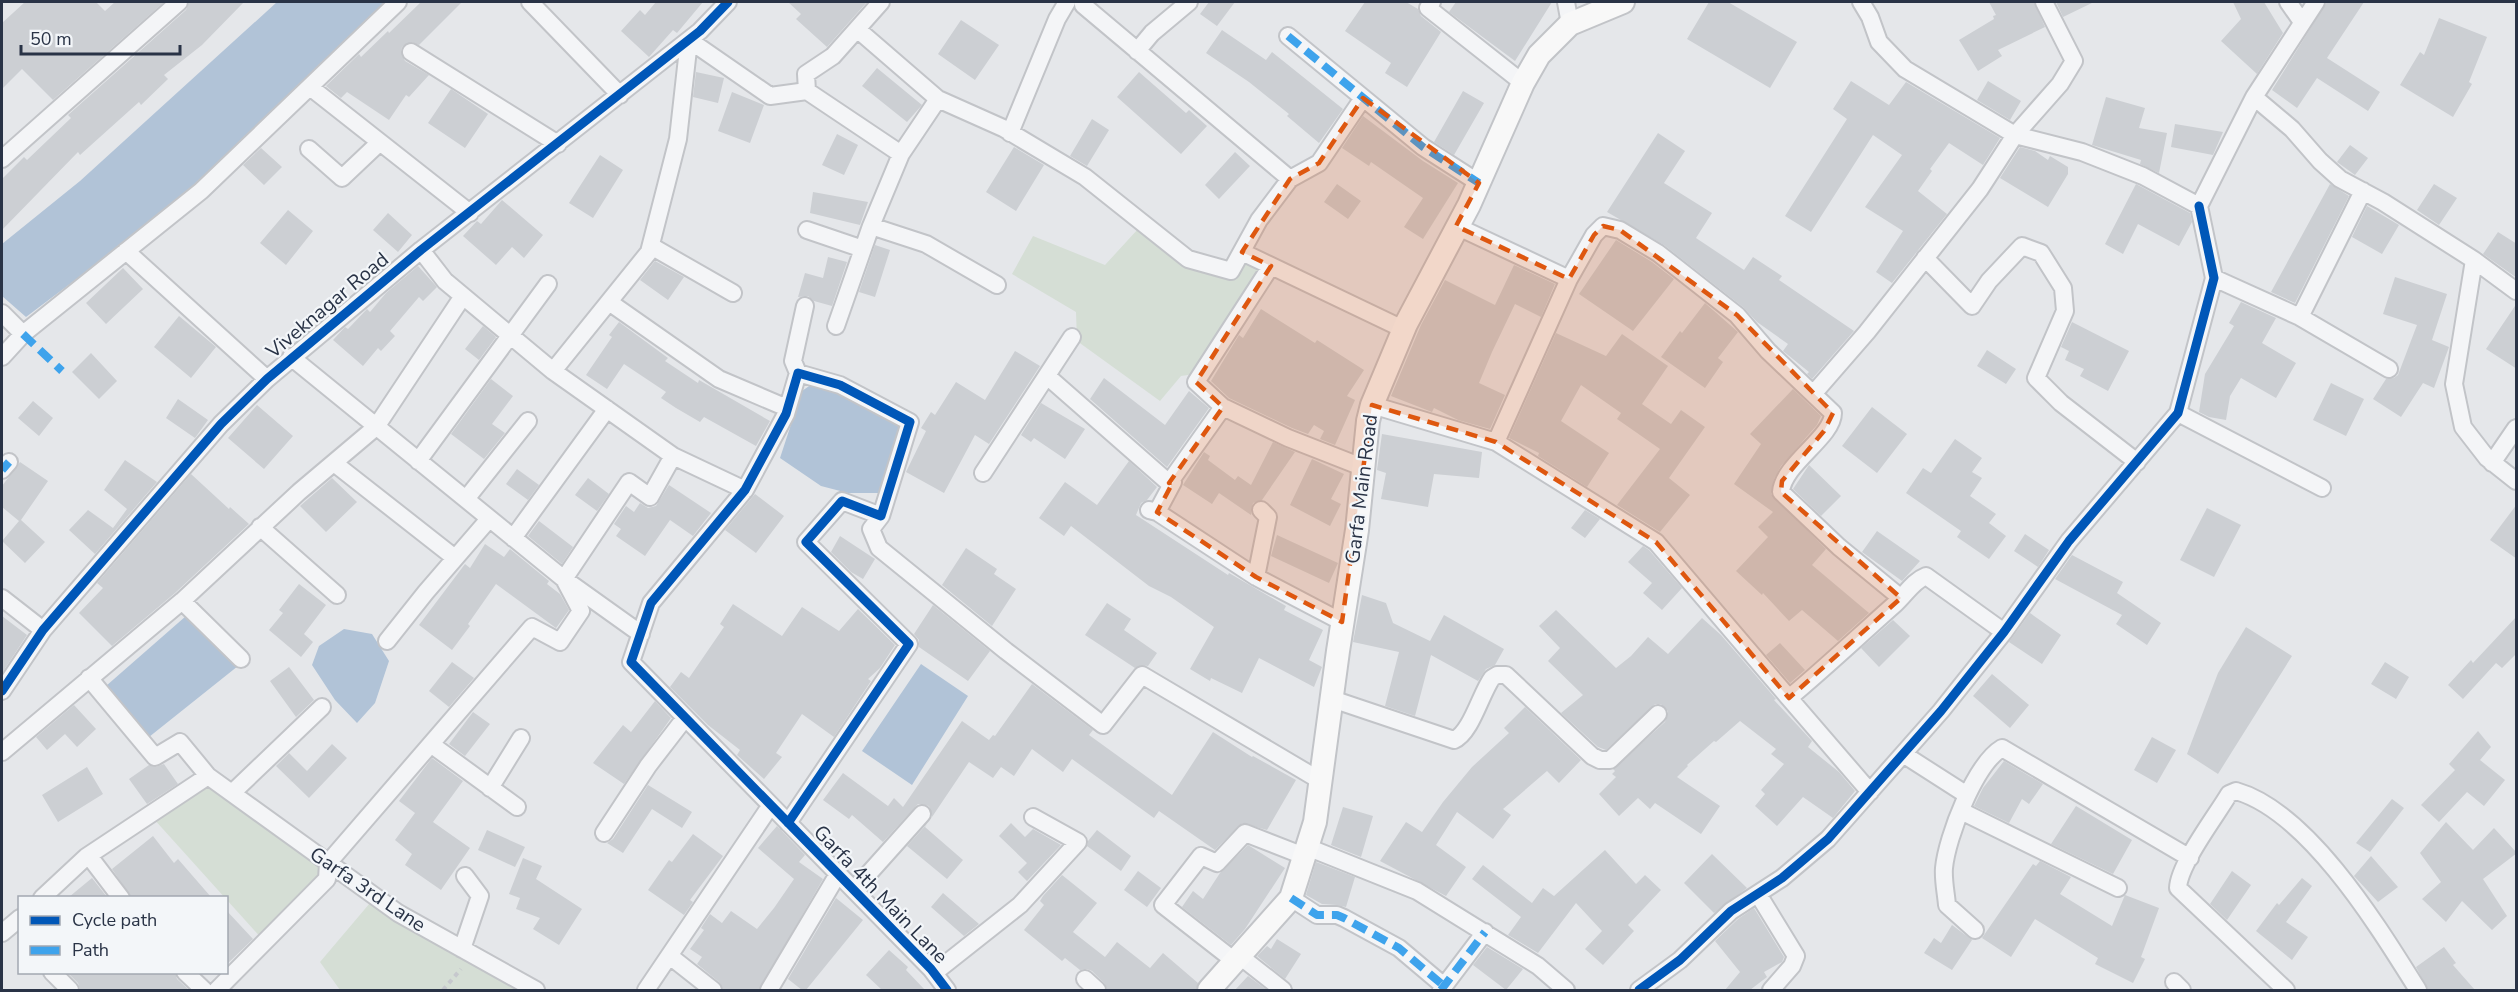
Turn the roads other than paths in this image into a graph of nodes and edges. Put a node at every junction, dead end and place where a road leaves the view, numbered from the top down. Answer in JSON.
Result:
{"nodes":[{"id":1,"x":179,"y":2,"type":"edge"},
{"id":2,"x":398,"y":2,"type":"edge"},
{"id":3,"x":530,"y":2,"type":"edge"},
{"id":4,"x":726,"y":2,"type":"edge"},
{"id":5,"x":881,"y":2,"type":"edge"},
{"id":6,"x":1067,"y":2,"type":"edge"},
{"id":7,"x":1083,"y":2,"type":"edge"},
{"id":8,"x":1189,"y":2,"type":"edge"},
{"id":9,"x":1432,"y":2,"type":"edge"},
{"id":10,"x":1623,"y":2,"type":"edge"},
{"id":11,"x":1861,"y":2,"type":"edge"},
{"id":12,"x":2044,"y":2,"type":"edge"},
{"id":13,"x":2288,"y":2,"type":"edge"},
{"id":14,"x":2316,"y":2,"type":"edge"},
{"id":15,"x":1568,"y":13,"type":"edge"},
{"id":16,"x":2302,"y":22,"type":"junction"},
{"id":17,"x":857,"y":29,"type":"junction"},
{"id":18,"x":1288,"y":36,"type":"dead end"},
{"id":19,"x":688,"y":40,"type":"junction"},
{"id":20,"x":1137,"y":51,"type":"junction"},
{"id":21,"x":411,"y":52,"type":"dead end"},
{"id":22,"x":1523,"y":83,"type":"junction"},
{"id":23,"x":310,"y":87,"type":"junction"},
{"id":24,"x":807,"y":91,"type":"junction"},
{"id":25,"x":620,"y":95,"type":"junction"},
{"id":26,"x":2254,"y":97,"type":"junction"},
{"id":27,"x":1363,"y":98,"type":"junction"},
{"id":28,"x":938,"y":99,"type":"junction"},
{"id":29,"x":1010,"y":132,"type":"junction"},
{"id":30,"x":2015,"y":135,"type":"junction"},
{"id":31,"x":379,"y":143,"type":"junction"},
{"id":32,"x":558,"y":144,"type":"junction"},
{"id":33,"x":309,"y":149,"type":"dead end"},
{"id":34,"x":901,"y":154,"type":"junction"},
{"id":35,"x":2,"y":159,"type":"edge"},
{"id":36,"x":1290,"y":178,"type":"junction"},
{"id":37,"x":1479,"y":183,"type":"junction"},
{"id":38,"x":2363,"y":191,"type":"junction"},
{"id":39,"x":2199,"y":206,"type":"junction"},
{"id":40,"x":470,"y":213,"type":"junction"},
{"id":41,"x":871,"y":226,"type":"junction"},
{"id":42,"x":1456,"y":226,"type":"junction"},
{"id":43,"x":807,"y":230,"type":"dead end"},
{"id":44,"x":651,"y":246,"type":"junction"},
{"id":45,"x":863,"y":249,"type":"junction"},
{"id":46,"x":421,"y":250,"type":"junction"},
{"id":47,"x":126,"y":251,"type":"junction"},
{"id":48,"x":1242,"y":252,"type":"junction"},
{"id":49,"x":1925,"y":258,"type":"junction"},
{"id":50,"x":2474,"y":260,"type":"junction"},
{"id":51,"x":1271,"y":266,"type":"junction"},
{"id":52,"x":2214,"y":278,"type":"junction"},
{"id":53,"x":1569,"y":279,"type":"junction"},
{"id":54,"x":548,"y":284,"type":"dead end"},
{"id":55,"x":997,"y":285,"type":"dead end"},
{"id":56,"x":2517,"y":291,"type":"edge"},
{"id":57,"x":734,"y":293,"type":"dead end"},
{"id":58,"x":463,"y":296,"type":"junction"},
{"id":59,"x":609,"y":302,"type":"junction"},
{"id":60,"x":804,"y":306,"type":"dead end"},
{"id":61,"x":2,"y":313,"type":"edge"},
{"id":62,"x":2300,"y":317,"type":"junction"},
{"id":63,"x":836,"y":326,"type":"dead end"},
{"id":64,"x":1403,"y":329,"type":"junction"},
{"id":65,"x":23,"y":334,"type":"junction"},
{"id":66,"x":509,"y":334,"type":"junction"},
{"id":67,"x":1072,"y":337,"type":"dead end"},
{"id":68,"x":2,"y":357,"type":"edge"},
{"id":69,"x":291,"y":357,"type":"junction"},
{"id":70,"x":2389,"y":369,"type":"dead end"},
{"id":71,"x":553,"y":370,"type":"junction"},
{"id":72,"x":798,"y":374,"type":"junction"},
{"id":73,"x":1047,"y":376,"type":"junction"},
{"id":74,"x":267,"y":379,"type":"junction"},
{"id":75,"x":1814,"y":393,"type":"junction"},
{"id":76,"x":1372,"y":405,"type":"junction"},
{"id":77,"x":1223,"y":407,"type":"junction"},
{"id":78,"x":787,"y":408,"type":"junction"},
{"id":79,"x":607,"y":409,"type":"junction"},
{"id":80,"x":2178,"y":413,"type":"junction"},
{"id":81,"x":528,"y":422,"type":"dead end"},
{"id":82,"x":376,"y":427,"type":"junction"},
{"id":83,"x":2517,"y":428,"type":"edge"},
{"id":84,"x":1496,"y":442,"type":"junction"},
{"id":85,"x":673,"y":456,"type":"junction"},
{"id":86,"x":418,"y":461,"type":"junction"},
{"id":87,"x":2137,"y":462,"type":"junction"},
{"id":88,"x":334,"y":463,"type":"junction"},
{"id":89,"x":2492,"y":463,"type":"junction"},
{"id":90,"x":1362,"y":467,"type":"junction"},
{"id":91,"x":983,"y":473,"type":"dead end"},
{"id":92,"x":2517,"y":482,"type":"edge"},
{"id":93,"x":1169,"y":483,"type":"junction"},
{"id":94,"x":2322,"y":488,"type":"dead end"},
{"id":95,"x":745,"y":490,"type":"junction"},
{"id":96,"x":466,"y":500,"type":"junction"},
{"id":97,"x":1261,"y":510,"type":"dead end"},
{"id":98,"x":880,"y":516,"type":"junction"},
{"id":99,"x":489,"y":519,"type":"junction"},
{"id":100,"x":260,"y":527,"type":"junction"},
{"id":101,"x":513,"y":538,"type":"junction"},
{"id":102,"x":455,"y":558,"type":"junction"},
{"id":103,"x":1256,"y":577,"type":"junction"},
{"id":104,"x":564,"y":579,"type":"junction"},
{"id":105,"x":337,"y":595,"type":"dead end"},
{"id":106,"x":2,"y":598,"type":"edge"},
{"id":107,"x":1901,"y":598,"type":"junction"},
{"id":108,"x":182,"y":601,"type":"junction"},
{"id":109,"x":1342,"y":622,"type":"junction"},
{"id":110,"x":44,"y":630,"type":"junction"},
{"id":111,"x":2004,"y":632,"type":"junction"},
{"id":112,"x":640,"y":634,"type":"junction"},
{"id":113,"x":387,"y":641,"type":"dead end"},
{"id":114,"x":241,"y":659,"type":"dead end"},
{"id":115,"x":89,"y":678,"type":"junction"},
{"id":116,"x":2,"y":691,"type":"edge"},
{"id":117,"x":1789,"y":698,"type":"junction"},
{"id":118,"x":1332,"y":699,"type":"junction"},
{"id":119,"x":322,"y":707,"type":"dead end"},
{"id":120,"x":1658,"y":714,"type":"dead end"},
{"id":121,"x":685,"y":718,"type":"junction"},
{"id":122,"x":521,"y":738,"type":"dead end"},
{"id":123,"x":432,"y":745,"type":"junction"},
{"id":124,"x":2,"y":752,"type":"edge"},
{"id":125,"x":1903,"y":754,"type":"junction"},
{"id":126,"x":208,"y":776,"type":"junction"},
{"id":127,"x":1321,"y":781,"type":"junction"},
{"id":128,"x":490,"y":788,"type":"junction"},
{"id":129,"x":1870,"y":792,"type":"junction"},
{"id":130,"x":232,"y":793,"type":"junction"},
{"id":131,"x":1964,"y":803,"type":"junction"},
{"id":132,"x":771,"y":805,"type":"junction"},
{"id":133,"x":517,"y":807,"type":"dead end"},
{"id":134,"x":922,"y":814,"type":"dead end"},
{"id":135,"x":1033,"y":817,"type":"dead end"},
{"id":136,"x":789,"y":823,"type":"junction"},
{"id":137,"x":604,"y":833,"type":"dead end"},
{"id":138,"x":1306,"y":851,"type":"junction"},
{"id":139,"x":89,"y":856,"type":"junction"},
{"id":140,"x":2190,"y":858,"type":"junction"},
{"id":141,"x":328,"y":863,"type":"junction"},
{"id":142,"x":838,"y":874,"type":"junction"},
{"id":143,"x":465,"y":876,"type":"dead end"},
{"id":144,"x":2118,"y":888,"type":"dead end"},
{"id":145,"x":854,"y":890,"type":"junction"},
{"id":146,"x":1758,"y":894,"type":"junction"},
{"id":147,"x":43,"y":896,"type":"edge"},
{"id":148,"x":120,"y":896,"type":"edge"},
{"id":149,"x":1291,"y":898,"type":"junction"},
{"id":150,"x":1975,"y":930,"type":"dead end"},
{"id":151,"x":1485,"y":932,"type":"junction"},
{"id":152,"x":468,"y":952,"type":"junction"},
{"id":153,"x":671,"y":957,"type":"junction"},
{"id":154,"x":1238,"y":959,"type":"junction"},
{"id":155,"x":934,"y":973,"type":"junction"},
{"id":156,"x":54,"y":974,"type":"edge"},
{"id":157,"x":187,"y":974,"type":"edge"},
{"id":158,"x":776,"y":988,"type":"edge"},
{"id":159,"x":1442,"y":988,"type":"edge"},
{"id":160,"x":70,"y":990,"type":"edge"},
{"id":161,"x":204,"y":990,"type":"edge"},
{"id":162,"x":217,"y":990,"type":"edge"},
{"id":163,"x":536,"y":990,"type":"edge"},
{"id":164,"x":646,"y":990,"type":"edge"},
{"id":165,"x":713,"y":990,"type":"edge"},
{"id":166,"x":947,"y":990,"type":"edge"},
{"id":167,"x":1209,"y":990,"type":"edge"},
{"id":168,"x":1283,"y":990,"type":"edge"},
{"id":169,"x":1566,"y":990,"type":"edge"},
{"id":170,"x":1639,"y":990,"type":"edge"},
{"id":171,"x":1771,"y":990,"type":"edge"},
{"id":172,"x":2286,"y":990,"type":"edge"},
{"id":173,"x":2418,"y":990,"type":"edge"}],
"edges":[{"from":1,"to":35,"type":"street"},
{"from":2,"to":23,"type":"street"},
{"from":3,"to":25,"type":"street"},
{"from":4,"to":19,"type":"street","name":"Viveknagar Road"},
{"from":5,"to":17,"type":"street"},
{"from":6,"to":29,"type":"street"},
{"from":7,"to":20,"type":"street"},
{"from":8,"to":20,"type":"street"},
{"from":9,"to":22,"type":"street"},
{"from":10,"to":15,"type":"main road","name":"Garfa Main Road"},
{"from":11,"to":30,"type":"street"},
{"from":12,"to":30,"type":"street"},
{"from":13,"to":16,"type":"street"},
{"from":14,"to":16,"type":"street"},
{"from":15,"to":22,"type":"main road","name":"Garfa Main Road"},
{"from":16,"to":26,"type":"street"},
{"from":17,"to":24,"type":"street"},
{"from":17,"to":28,"type":"street"},
{"from":18,"to":27,"type":"street"},
{"from":19,"to":24,"type":"street"},
{"from":19,"to":25,"type":"street","name":"Viveknagar Road"},
{"from":19,"to":44,"type":"street"},
{"from":20,"to":36,"type":"street"},
{"from":21,"to":32,"type":"street"},
{"from":22,"to":37,"type":"main road","name":"Garfa Main Road"},
{"from":23,"to":31,"type":"street"},
{"from":23,"to":47,"type":"street"},
{"from":24,"to":34,"type":"street"},
{"from":25,"to":32,"type":"street","name":"Viveknagar Road"},
{"from":26,"to":38,"type":"street"},
{"from":26,"to":39,"type":"street"},
{"from":27,"to":36,"type":"street"},
{"from":27,"to":37,"type":"street"},
{"from":28,"to":29,"type":"street"},
{"from":28,"to":34,"type":"street"},
{"from":29,"to":48,"type":"street"},
{"from":30,"to":39,"type":"street"},
{"from":30,"to":49,"type":"street"},
{"from":31,"to":33,"type":"street"},
{"from":31,"to":40,"type":"street"},
{"from":32,"to":40,"type":"street","name":"Viveknagar Road"},
{"from":34,"to":41,"type":"street"},
{"from":36,"to":48,"type":"street"},
{"from":37,"to":42,"type":"main road","name":"Garfa Main Road"},
{"from":38,"to":50,"type":"street"},
{"from":38,"to":62,"type":"street"},
{"from":39,"to":52,"type":"street"},
{"from":40,"to":46,"type":"street","name":"Viveknagar Road"},
{"from":41,"to":45,"type":"street"},
{"from":41,"to":55,"type":"street"},
{"from":42,"to":53,"type":"street"},
{"from":42,"to":64,"type":"main road","name":"Garfa Main Road"},
{"from":43,"to":45,"type":"street"},
{"from":44,"to":57,"type":"street"},
{"from":44,"to":59,"type":"street"},
{"from":45,"to":63,"type":"street"},
{"from":46,"to":58,"type":"street"},
{"from":46,"to":69,"type":"street","name":"Viveknagar Road"},
{"from":47,"to":65,"type":"street"},
{"from":47,"to":74,"type":"street"},
{"from":48,"to":51,"type":"street"},
{"from":49,"to":75,"type":"street"},
{"from":49,"to":87,"type":"street"},
{"from":50,"to":56,"type":"street"},
{"from":50,"to":89,"type":"street"},
{"from":51,"to":64,"type":"street"},
{"from":51,"to":77,"type":"street"},
{"from":52,"to":62,"type":"street"},
{"from":52,"to":80,"type":"street"},
{"from":53,"to":75,"type":"street"},
{"from":53,"to":84,"type":"street"},
{"from":54,"to":66,"type":"street"},
{"from":58,"to":66,"type":"street"},
{"from":58,"to":82,"type":"street"},
{"from":59,"to":71,"type":"street"},
{"from":59,"to":78,"type":"street"},
{"from":60,"to":72,"type":"street"},
{"from":61,"to":65,"type":"street"},
{"from":62,"to":70,"type":"street"},
{"from":64,"to":76,"type":"main road","name":"Garfa Main Road"},
{"from":65,"to":68,"type":"street"},
{"from":66,"to":71,"type":"street"},
{"from":66,"to":86,"type":"street"},
{"from":67,"to":73,"type":"street"},
{"from":69,"to":74,"type":"street","name":"Viveknagar Road"},
{"from":69,"to":82,"type":"street"},
{"from":71,"to":79,"type":"street"},
{"from":72,"to":78,"type":"street"},
{"from":72,"to":98,"type":"street"},
{"from":73,"to":91,"type":"street"},
{"from":73,"to":93,"type":"street"},
{"from":74,"to":110,"type":"street","name":"Viveknagar Road"},
{"from":75,"to":107,"type":"street"},
{"from":76,"to":84,"type":"street"},
{"from":76,"to":90,"type":"main road","name":"Garfa Main Road"},
{"from":77,"to":90,"type":"street"},
{"from":77,"to":93,"type":"street"},
{"from":78,"to":95,"type":"street"},
{"from":79,"to":85,"type":"street"},
{"from":79,"to":101,"type":"street"},
{"from":80,"to":87,"type":"street"},
{"from":80,"to":94,"type":"street"},
{"from":81,"to":96,"type":"street"},
{"from":82,"to":86,"type":"street"},
{"from":82,"to":88,"type":"street"},
{"from":83,"to":89,"type":"street"},
{"from":84,"to":117,"type":"street"},
{"from":85,"to":95,"type":"street"},
{"from":85,"to":104,"type":"street"},
{"from":86,"to":96,"type":"street"},
{"from":87,"to":111,"type":"street"},
{"from":88,"to":100,"type":"street"},
{"from":88,"to":102,"type":"street"},
{"from":89,"to":92,"type":"street"},
{"from":90,"to":109,"type":"main road","name":"Garfa Main Road"},
{"from":93,"to":103,"type":"street"},
{"from":95,"to":112,"type":"street"},
{"from":96,"to":99,"type":"street"},
{"from":97,"to":103,"type":"street"},
{"from":98,"to":127,"type":"street"},
{"from":98,"to":136,"type":"street"},
{"from":99,"to":101,"type":"street"},
{"from":99,"to":102,"type":"street"},
{"from":100,"to":105,"type":"street"},
{"from":100,"to":108,"type":"street"},
{"from":101,"to":104,"type":"street"},
{"from":102,"to":113,"type":"street"},
{"from":103,"to":109,"type":"street"},
{"from":104,"to":112,"type":"street"},
{"from":104,"to":123,"type":"street"},
{"from":106,"to":110,"type":"street"},
{"from":107,"to":111,"type":"street"},
{"from":107,"to":117,"type":"street"},
{"from":108,"to":114,"type":"street"},
{"from":108,"to":115,"type":"street"},
{"from":109,"to":118,"type":"main road","name":"Garfa Main Road"},
{"from":110,"to":116,"type":"street","name":"Viveknagar Road"},
{"from":111,"to":125,"type":"street"},
{"from":112,"to":121,"type":"street","name":"Garfa 4th Main Lane"},
{"from":115,"to":124,"type":"street"},
{"from":115,"to":126,"type":"street","name":"Garfa 3rd Lane"},
{"from":117,"to":129,"type":"street"},
{"from":118,"to":120,"type":"street"},
{"from":118,"to":127,"type":"main road","name":"Garfa Main Road"},
{"from":119,"to":130,"type":"street"},
{"from":121,"to":132,"type":"street","name":"Garfa 4th Main Lane"},
{"from":121,"to":137,"type":"street"},
{"from":122,"to":128,"type":"street"},
{"from":123,"to":128,"type":"street"},
{"from":123,"to":141,"type":"street"},
{"from":125,"to":129,"type":"street"},
{"from":125,"to":131,"type":"street"},
{"from":126,"to":130,"type":"street","name":"Garfa 3rd Lane"},
{"from":126,"to":139,"type":"street"},
{"from":127,"to":138,"type":"main road","name":"Garfa Main Road"},
{"from":128,"to":133,"type":"street"},
{"from":129,"to":146,"type":"street"},
{"from":130,"to":141,"type":"street","name":"Garfa 3rd Lane"},
{"from":131,"to":140,"type":"street"},
{"from":131,"to":144,"type":"street"},
{"from":131,"to":150,"type":"street"},
{"from":132,"to":136,"type":"street","name":"Garfa 4th Main Lane"},
{"from":132,"to":153,"type":"street"},
{"from":134,"to":145,"type":"street"},
{"from":135,"to":155,"type":"street"},
{"from":136,"to":142,"type":"street","name":"Garfa 4th Main Lane"},
{"from":138,"to":149,"type":"main road","name":"Garfa Main Road"},
{"from":138,"to":151,"type":"street"},
{"from":138,"to":154,"type":"street"},
{"from":139,"to":147,"type":"street"},
{"from":139,"to":148,"type":"street"},
{"from":140,"to":172,"type":"street"},
{"from":140,"to":173,"type":"street"},
{"from":141,"to":152,"type":"street","name":"Garfa 3rd Lane"},
{"from":141,"to":162,"type":"street"},
{"from":142,"to":145,"type":"street","name":"Garfa 4th Main Lane"},
{"from":142,"to":158,"type":"street"},
{"from":143,"to":152,"type":"street"},
{"from":145,"to":155,"type":"street","name":"Garfa 4th Main Lane"},
{"from":146,"to":170,"type":"street"},
{"from":146,"to":171,"type":"street"},
{"from":149,"to":154,"type":"main road","name":"Garfa Main Road"},
{"from":149,"to":159,"type":"street"},
{"from":151,"to":159,"type":"street"},
{"from":151,"to":169,"type":"street"},
{"from":152,"to":163,"type":"street","name":"Garfa 3rd Lane"},
{"from":153,"to":164,"type":"street"},
{"from":153,"to":165,"type":"street"},
{"from":154,"to":167,"type":"main road","name":"Garfa Main Road"},
{"from":154,"to":168,"type":"street"},
{"from":155,"to":166,"type":"street","name":"Garfa 4th Main Lane"},
{"from":156,"to":160,"type":"street"},
{"from":157,"to":161,"type":"street"}]}
